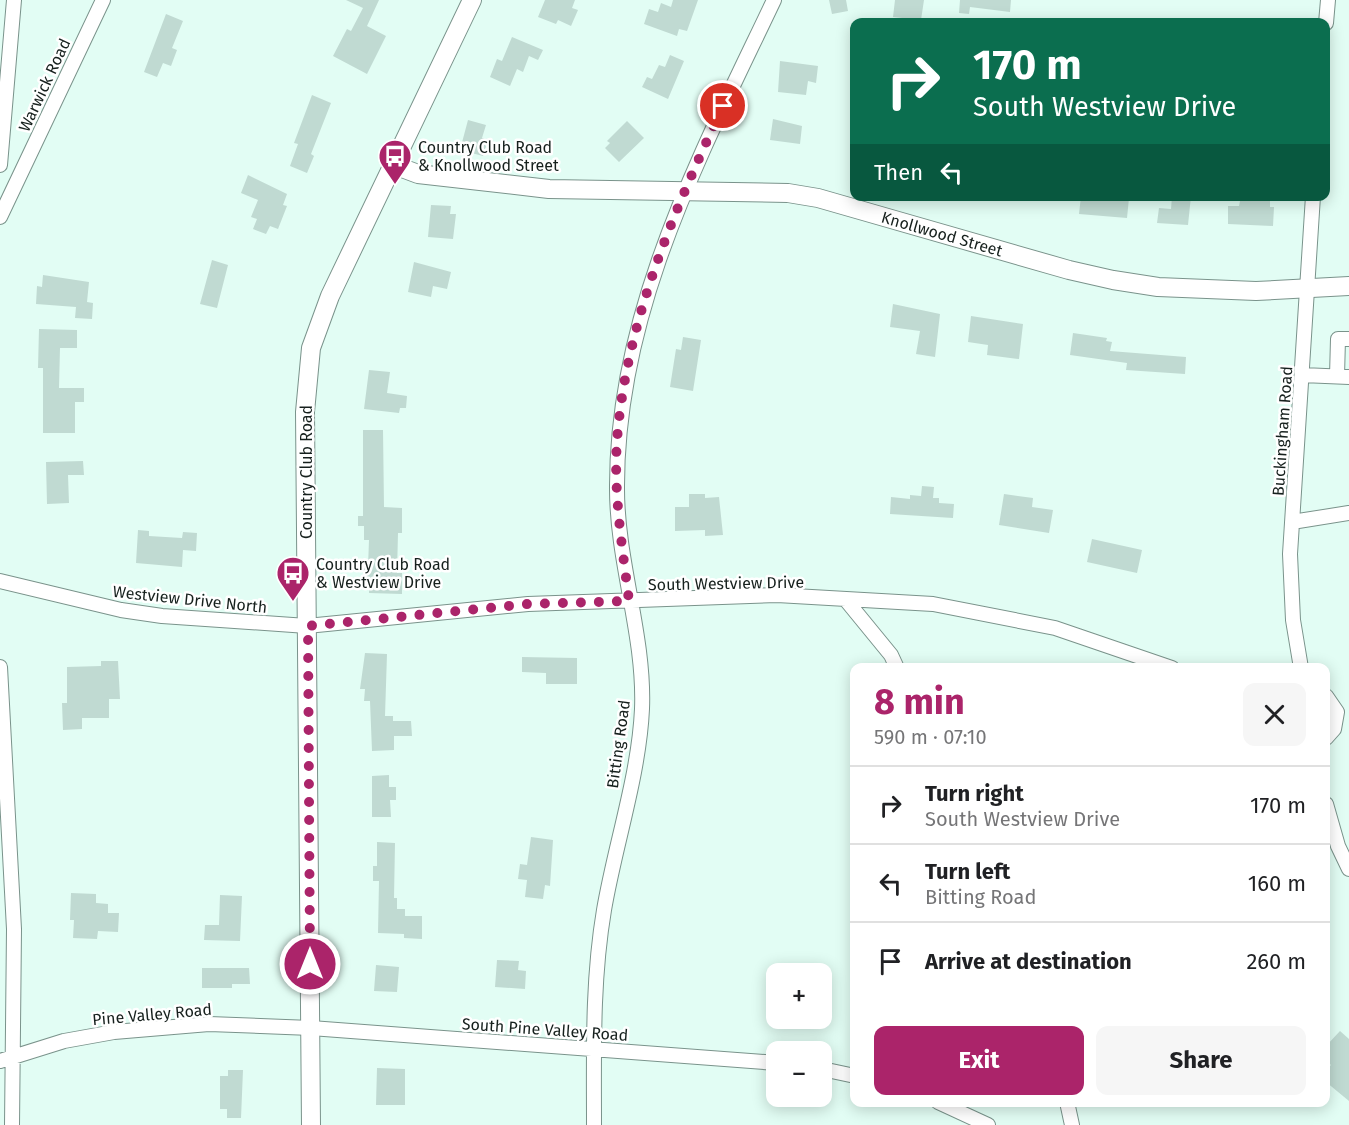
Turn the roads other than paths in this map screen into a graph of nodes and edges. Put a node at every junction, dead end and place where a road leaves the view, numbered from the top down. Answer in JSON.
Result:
{"nodes":[{"id":1,"x":14,"y":0,"type":"edge"},
{"id":2,"x":103,"y":0,"type":"edge"},
{"id":3,"x":472,"y":0,"type":"edge"},
{"id":4,"x":774,"y":0,"type":"edge"},
{"id":5,"x":1328,"y":0,"type":"edge"},
{"id":6,"x":1326,"y":18,"type":"edge"},
{"id":7,"x":0,"y":165,"type":"edge"},
{"id":8,"x":394,"y":165,"type":"junction"},
{"id":9,"x":683,"y":192,"type":"junction"},
{"id":10,"x":1313,"y":201,"type":"edge"},
{"id":11,"x":0,"y":217,"type":"edge"},
{"id":12,"x":1349,"y":286,"type":"edge"},
{"id":13,"x":1307,"y":289,"type":"junction"},
{"id":14,"x":1349,"y":339,"type":"edge"},
{"id":15,"x":1302,"y":375,"type":"junction"},
{"id":16,"x":1343,"y":377,"type":"edge"},
{"id":17,"x":1349,"y":513,"type":"edge"},
{"id":18,"x":1292,"y":522,"type":"junction"},
{"id":19,"x":0,"y":581,"type":"edge"},
{"id":20,"x":846,"y":600,"type":"junction"},
{"id":21,"x":629,"y":601,"type":"junction"},
{"id":22,"x":308,"y":626,"type":"junction"},
{"id":23,"x":895,"y":663,"type":"edge"},
{"id":24,"x":1157,"y":663,"type":"edge"},
{"id":25,"x":1300,"y":663,"type":"edge"},
{"id":26,"x":0,"y":667,"type":"edge"},
{"id":27,"x":1330,"y":702,"type":"edge"},
{"id":28,"x":1342,"y":726,"type":"edge"},
{"id":29,"x":1330,"y":818,"type":"edge"},
{"id":30,"x":1349,"y":869,"type":"edge"},
{"id":31,"x":310,"y":1028,"type":"junction"},
{"id":32,"x":594,"y":1049,"type":"junction"},
{"id":33,"x":13,"y":1055,"type":"junction"},
{"id":34,"x":0,"y":1061,"type":"edge"},
{"id":35,"x":766,"y":1062,"type":"edge"},
{"id":36,"x":832,"y":1072,"type":"edge"},
{"id":37,"x":850,"y":1075,"type":"edge"},
{"id":38,"x":949,"y":1107,"type":"edge"},
{"id":39,"x":1068,"y":1107,"type":"edge"},
{"id":40,"x":12,"y":1125,"type":"edge"},
{"id":41,"x":311,"y":1125,"type":"edge"},
{"id":42,"x":594,"y":1125,"type":"edge"},
{"id":43,"x":988,"y":1125,"type":"edge"},
{"id":44,"x":1072,"y":1125,"type":"edge"}],
"edges":[{"from":1,"to":7,"type":"street"},
{"from":2,"to":11,"type":"street","name":"Warwick Road"},
{"from":3,"to":8,"type":"main road","name":"Country Club Road"},
{"from":4,"to":9,"type":"street","name":"Bitting Road"},
{"from":5,"to":6,"type":"street"},
{"from":8,"to":9,"type":"main road","name":"Knollwood Street"},
{"from":8,"to":22,"type":"main road","name":"Country Club Road"},
{"from":9,"to":13,"type":"main road","name":"Knollwood Street"},
{"from":9,"to":21,"type":"street","name":"Bitting Road"},
{"from":10,"to":13,"type":"street","name":"Buckingham Road"},
{"from":12,"to":13,"type":"main road","name":"Knollwood Street"},
{"from":13,"to":15,"type":"street","name":"Buckingham Road"},
{"from":14,"to":16,"type":"street"},
{"from":15,"to":16,"type":"street"},
{"from":15,"to":18,"type":"street","name":"Buckingham Road"},
{"from":17,"to":18,"type":"street"},
{"from":18,"to":25,"type":"street","name":"Buckingham Road"},
{"from":19,"to":22,"type":"street","name":"Westview Drive North"},
{"from":20,"to":21,"type":"street","name":"South Westview Drive"},
{"from":20,"to":23,"type":"street"},
{"from":20,"to":24,"type":"street","name":"South Westview Drive"},
{"from":21,"to":22,"type":"street","name":"South Westview Drive"},
{"from":21,"to":32,"type":"street","name":"Bitting Road"},
{"from":22,"to":31,"type":"main road","name":"Country Club Road"},
{"from":26,"to":33,"type":"street"},
{"from":27,"to":28,"type":"street"},
{"from":29,"to":30,"type":"street"},
{"from":31,"to":32,"type":"street","name":"South Pine Valley Road"},
{"from":31,"to":33,"type":"street","name":"Pine Valley Road"},
{"from":31,"to":41,"type":"main road","name":"Country Club Road"},
{"from":32,"to":35,"type":"street","name":"South Pine Valley Road"},
{"from":32,"to":42,"type":"street","name":"Bitting Road"},
{"from":33,"to":34,"type":"street","name":"Pine Valley Road"},
{"from":33,"to":40,"type":"street"},
{"from":36,"to":37,"type":"street"},
{"from":38,"to":43,"type":"street"},
{"from":39,"to":44,"type":"street"}]}
